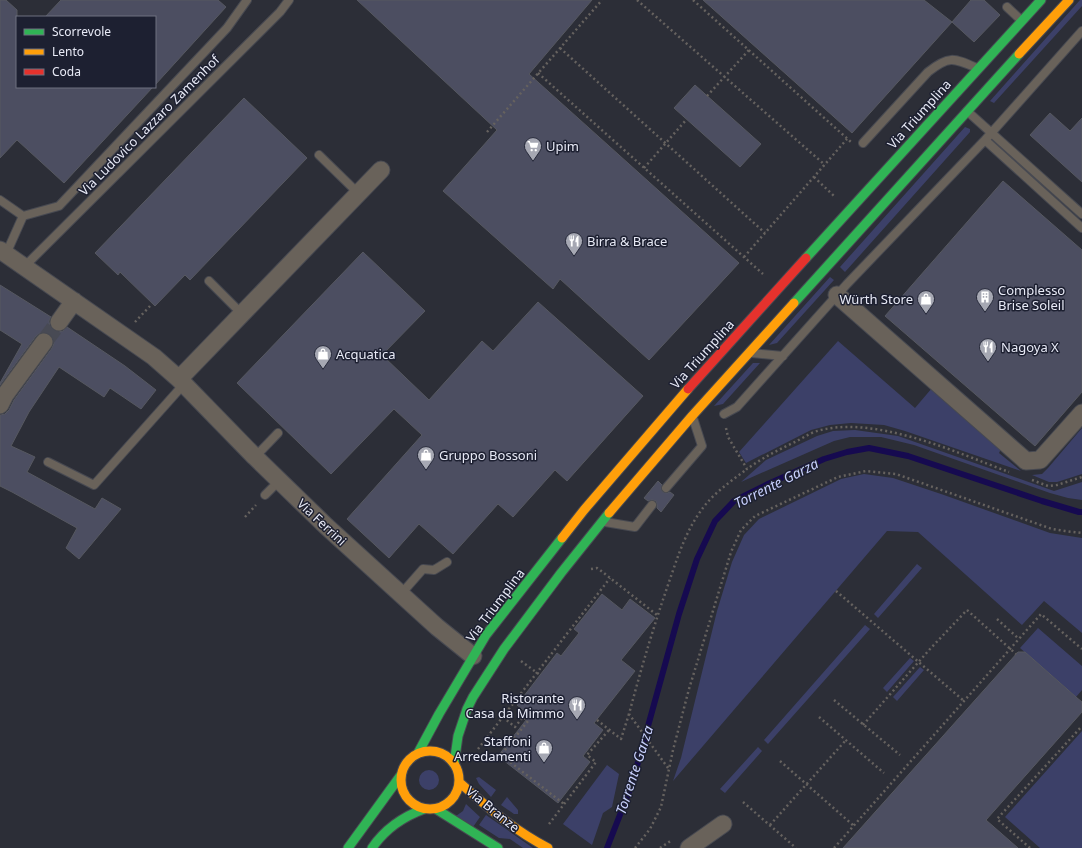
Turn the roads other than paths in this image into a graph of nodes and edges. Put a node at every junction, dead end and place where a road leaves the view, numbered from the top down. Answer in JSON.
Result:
{"nodes":[{"id":1,"x":247,"y":0,"type":"edge"},
{"id":2,"x":289,"y":0,"type":"edge"},
{"id":3,"x":1041,"y":0,"type":"edge"},
{"id":4,"x":1069,"y":0,"type":"edge"},
{"id":5,"x":1007,"y":7,"type":"dead end"},
{"id":6,"x":1021,"y":20,"type":"junction"},
{"id":7,"x":1082,"y":31,"type":"edge"},
{"id":8,"x":978,"y":68,"type":"junction"},
{"id":9,"x":967,"y":111,"type":"junction"},
{"id":10,"x":992,"y":132,"type":"junction"},
{"id":11,"x":985,"y":140,"type":"junction"},
{"id":12,"x":863,"y":143,"type":"dead end"},
{"id":13,"x":318,"y":155,"type":"dead end"},
{"id":14,"x":381,"y":170,"type":"dead end"},
{"id":15,"x":358,"y":194,"type":"junction"},
{"id":16,"x":0,"y":200,"type":"edge"},
{"id":17,"x":1082,"y":214,"type":"edge"},
{"id":18,"x":23,"y":216,"type":"junction"},
{"id":19,"x":1082,"y":228,"type":"edge"},
{"id":20,"x":3,"y":252,"type":"edge"},
{"id":21,"x":25,"y":266,"type":"junction"},
{"id":22,"x":209,"y":281,"type":"dead end"},
{"id":23,"x":837,"y":294,"type":"junction"},
{"id":24,"x":74,"y":301,"type":"junction"},
{"id":25,"x":242,"y":314,"type":"junction"},
{"id":26,"x":59,"y":322,"type":"tunnel mouth"},
{"id":27,"x":44,"y":342,"type":"tunnel mouth"},
{"id":28,"x":749,"y":353,"type":"junction"},
{"id":29,"x":783,"y":356,"type":"junction"},
{"id":30,"x":182,"y":381,"type":"junction"},
{"id":31,"x":0,"y":405,"type":"edge"},
{"id":32,"x":1082,"y":413,"type":"edge"},
{"id":33,"x":724,"y":414,"type":"road end"},
{"id":34,"x":692,"y":416,"type":"junction"},
{"id":35,"x":278,"y":433,"type":"dead end"},
{"id":36,"x":255,"y":457,"type":"junction"},
{"id":37,"x":48,"y":462,"type":"dead end"},
{"id":38,"x":279,"y":481,"type":"junction"},
{"id":39,"x":666,"y":488,"type":"dead end"},
{"id":40,"x":265,"y":495,"type":"dead end"},
{"id":41,"x":652,"y":504,"type":"dead end"},
{"id":42,"x":602,"y":522,"type":"junction"},
{"id":43,"x":447,"y":562,"type":"dead end"},
{"id":44,"x":401,"y":594,"type":"junction"},
{"id":45,"x":473,"y":656,"type":"junction"},
{"id":46,"x":418,"y":753,"type":"junction"},
{"id":47,"x":454,"y":764,"type":"junction"},
{"id":48,"x":401,"y":775,"type":"junction"},
{"id":49,"x":459,"y":782,"type":"junction"},
{"id":50,"x":424,"y":809,"type":"junction"},
{"id":51,"x":436,"y":809,"type":"junction"},
{"id":52,"x":723,"y":824,"type":"dead end"},
{"id":53,"x":348,"y":848,"type":"edge"},
{"id":54,"x":372,"y":848,"type":"edge"},
{"id":55,"x":498,"y":848,"type":"edge"},
{"id":56,"x":548,"y":848,"type":"edge"},
{"id":57,"x":689,"y":848,"type":"edge"}],
"edges":[{"from":1,"to":18,"type":"lane"},
{"from":2,"to":21,"type":"lane","name":"Via Ludovico Lazzaro Zamenhof"},
{"from":3,"to":6,"type":"main road","name":"Via Triumplina"},
{"from":4,"to":9,"type":"main road"},
{"from":5,"to":6,"type":"lane"},
{"from":6,"to":8,"type":"main road","name":"Via Triumplina"},
{"from":7,"to":10,"type":"lane"},
{"from":8,"to":12,"type":"lane"},
{"from":8,"to":45,"type":"main road","name":"Via Triumplina"},
{"from":9,"to":10,"type":"lane"},
{"from":9,"to":28,"type":"main road"},
{"from":10,"to":11,"type":"lane"},
{"from":10,"to":17,"type":"lane"},
{"from":11,"to":19,"type":"lane"},
{"from":11,"to":23,"type":"lane"},
{"from":13,"to":15,"type":"lane"},
{"from":14,"to":15,"type":"street"},
{"from":15,"to":25,"type":"street"},
{"from":16,"to":18,"type":"lane"},
{"from":18,"to":20,"type":"lane"},
{"from":20,"to":21,"type":"street","name":"Via Ferrini"},
{"from":21,"to":24,"type":"street","name":"Via Ferrini"},
{"from":22,"to":25,"type":"lane"},
{"from":23,"to":29,"type":"lane"},
{"from":23,"to":32,"type":"street"},
{"from":24,"to":26,"type":"street"},
{"from":24,"to":30,"type":"street","name":"Via Ferrini"},
{"from":25,"to":30,"type":"street"},
{"from":27,"to":31,"type":"street"},
{"from":28,"to":29,"type":"lane"},
{"from":28,"to":34,"type":"main road"},
{"from":29,"to":33,"type":"lane"},
{"from":30,"to":36,"type":"street","name":"Via Ferrini"},
{"from":30,"to":37,"type":"lane"},
{"from":34,"to":39,"type":"lane"},
{"from":34,"to":42,"type":"main road"},
{"from":35,"to":36,"type":"lane"},
{"from":36,"to":38,"type":"street","name":"Via Ferrini"},
{"from":38,"to":40,"type":"lane"},
{"from":38,"to":44,"type":"street","name":"Via Ferrini"},
{"from":41,"to":42,"type":"lane"},
{"from":42,"to":47,"type":"main road"},
{"from":43,"to":44,"type":"lane"},
{"from":44,"to":45,"type":"street","name":"Via Ferrini"},
{"from":45,"to":46,"type":"main road","name":"Via Triumplina"},
{"from":46,"to":47,"type":"main road"},
{"from":46,"to":48,"type":"main road","name":"Via Triumplina"},
{"from":47,"to":49,"type":"main road"},
{"from":48,"to":50,"type":"main road"},
{"from":48,"to":53,"type":"main road","name":"Via Triumplina"},
{"from":49,"to":51,"type":"main road"},
{"from":49,"to":56,"type":"main road","name":"Via Branze"},
{"from":50,"to":51,"type":"main road"},
{"from":50,"to":54,"type":"main road"},
{"from":51,"to":55,"type":"main road","name":"Via Branze"},
{"from":52,"to":57,"type":"street"}]}
